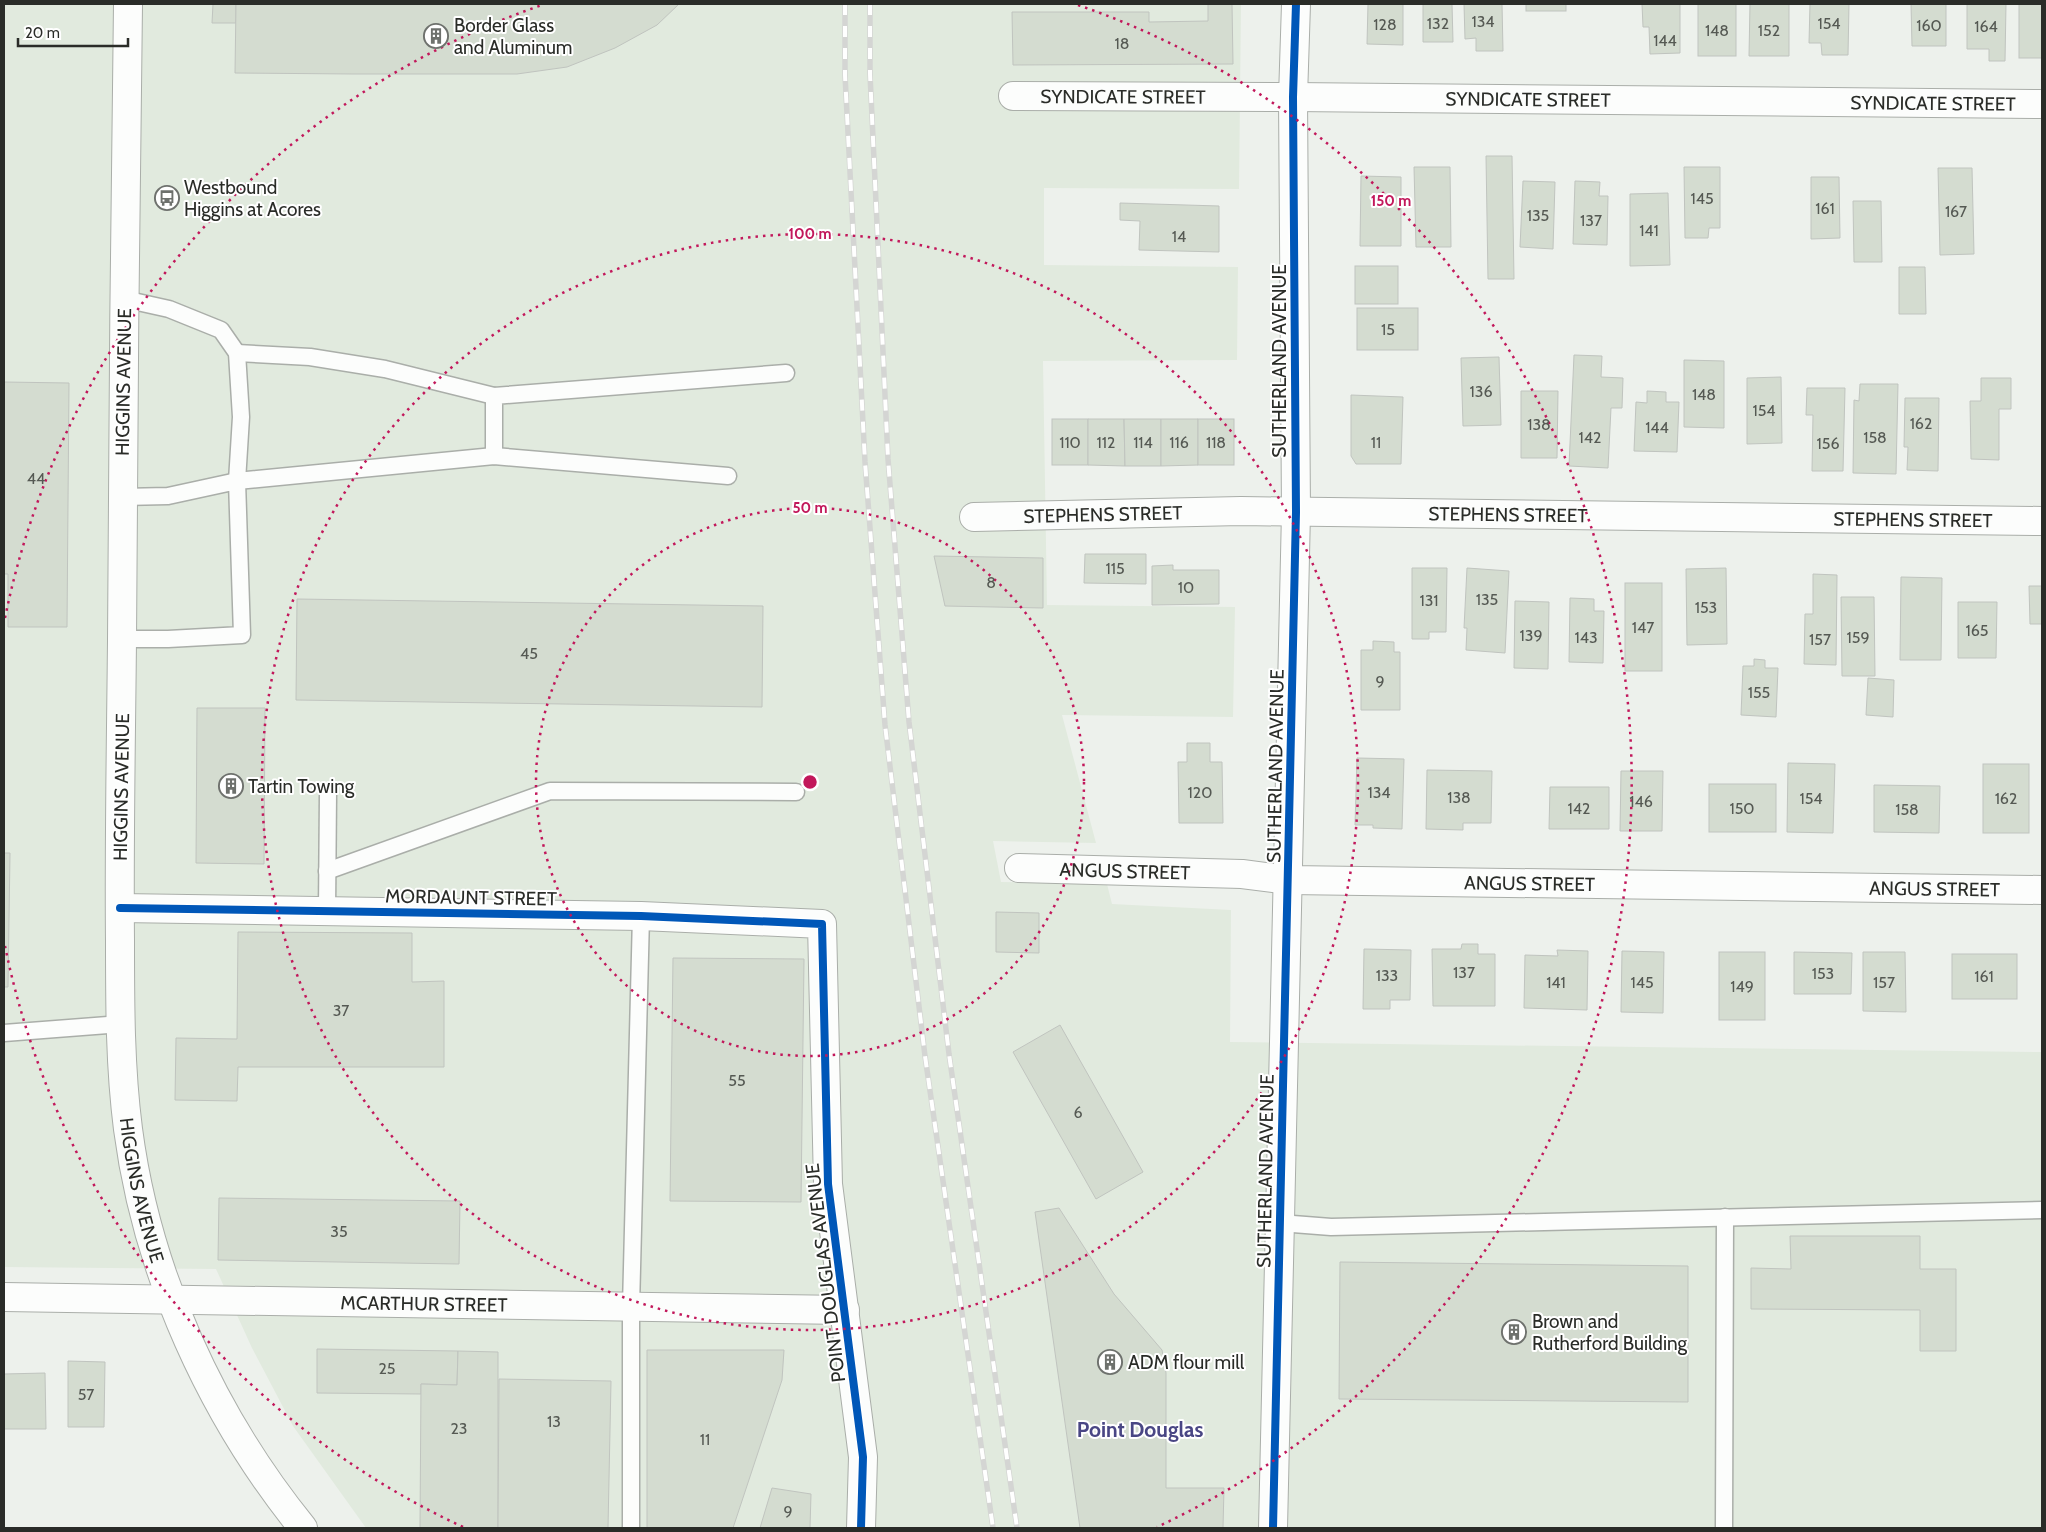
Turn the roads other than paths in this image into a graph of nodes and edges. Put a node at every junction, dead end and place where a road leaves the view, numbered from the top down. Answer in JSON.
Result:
{"nodes":[{"id":1,"x":128,"y":4,"type":"edge"},
{"id":2,"x":1296,"y":4,"type":"edge"},
{"id":3,"x":1014,"y":96,"type":"dead end"},
{"id":4,"x":1294,"y":97,"type":"junction"},
{"id":5,"x":2042,"y":104,"type":"edge"},
{"id":6,"x":124,"y":299,"type":"junction"},
{"id":7,"x":237,"y":353,"type":"junction"},
{"id":8,"x":786,"y":373,"type":"dead end"},
{"id":9,"x":494,"y":396,"type":"junction"},
{"id":10,"x":494,"y":456,"type":"junction"},
{"id":11,"x":728,"y":476,"type":"dead end"},
{"id":12,"x":237,"y":481,"type":"junction"},
{"id":13,"x":122,"y":497,"type":"junction"},
{"id":14,"x":1296,"y":512,"type":"junction"},
{"id":15,"x":974,"y":517,"type":"dead end"},
{"id":16,"x":2042,"y":521,"type":"edge"},
{"id":17,"x":122,"y":639,"type":"junction"},
{"id":18,"x":796,"y":792,"type":"dead end"},
{"id":19,"x":328,"y":793,"type":"dead end"},
{"id":20,"x":1019,"y":868,"type":"dead end"},
{"id":21,"x":327,"y":871,"type":"junction"},
{"id":22,"x":1288,"y":880,"type":"junction"},
{"id":23,"x":2042,"y":890,"type":"edge"},
{"id":24,"x":120,"y":908,"type":"junction"},
{"id":25,"x":327,"y":911,"type":"junction"},
{"id":26,"x":641,"y":916,"type":"junction"},
{"id":27,"x":822,"y":924,"type":"joint"},
{"id":28,"x":120,"y":1024,"type":"junction"},
{"id":29,"x":4,"y":1033,"type":"edge"},
{"id":30,"x":2042,"y":1210,"type":"edge"},
{"id":31,"x":1725,"y":1218,"type":"junction"},
{"id":32,"x":1280,"y":1223,"type":"junction"},
{"id":33,"x":4,"y":1297,"type":"edge"},
{"id":34,"x":172,"y":1299,"type":"junction"},
{"id":35,"x":631,"y":1307,"type":"junction"},
{"id":36,"x":845,"y":1310,"type":"junction"},
{"id":37,"x":303,"y":1528,"type":"edge"},
{"id":38,"x":630,"y":1528,"type":"edge"},
{"id":39,"x":861,"y":1528,"type":"edge"},
{"id":40,"x":1272,"y":1528,"type":"edge"},
{"id":41,"x":1724,"y":1528,"type":"edge"}],
"edges":[{"from":1,"to":6,"type":"street","name":"HIGGINS AVENUE"},
{"from":2,"to":4,"type":"street","name":"SUTHERLAND AVENUE"},
{"from":3,"to":4,"type":"street","name":"SYNDICATE STREET"},
{"from":4,"to":5,"type":"street","name":"SYNDICATE STREET"},
{"from":4,"to":14,"type":"street","name":"SUTHERLAND AVENUE"},
{"from":6,"to":7,"type":"lane"},
{"from":6,"to":13,"type":"street","name":"HIGGINS AVENUE"},
{"from":7,"to":9,"type":"lane"},
{"from":7,"to":12,"type":"lane"},
{"from":8,"to":9,"type":"lane"},
{"from":9,"to":10,"type":"lane"},
{"from":10,"to":11,"type":"lane"},
{"from":10,"to":12,"type":"lane"},
{"from":12,"to":13,"type":"lane"},
{"from":12,"to":17,"type":"lane"},
{"from":13,"to":17,"type":"street","name":"HIGGINS AVENUE"},
{"from":14,"to":15,"type":"street","name":"STEPHENS STREET"},
{"from":14,"to":16,"type":"street","name":"STEPHENS STREET"},
{"from":14,"to":22,"type":"street","name":"SUTHERLAND AVENUE"},
{"from":17,"to":24,"type":"street","name":"HIGGINS AVENUE"},
{"from":18,"to":21,"type":"lane"},
{"from":19,"to":21,"type":"lane"},
{"from":20,"to":22,"type":"street","name":"ANGUS STREET"},
{"from":21,"to":25,"type":"lane"},
{"from":22,"to":23,"type":"street","name":"ANGUS STREET"},
{"from":22,"to":32,"type":"street","name":"SUTHERLAND AVENUE"},
{"from":24,"to":25,"type":"street","name":"MORDAUNT STREET"},
{"from":24,"to":28,"type":"street","name":"HIGGINS AVENUE"},
{"from":25,"to":26,"type":"street","name":"MORDAUNT STREET"},
{"from":26,"to":27,"type":"street","name":"MORDAUNT STREET"},
{"from":26,"to":35,"type":"lane"},
{"from":27,"to":36,"type":"street","name":"POINT DOUGLAS AVENUE"},
{"from":28,"to":29,"type":"lane"},
{"from":28,"to":34,"type":"street","name":"HIGGINS AVENUE"},
{"from":30,"to":31,"type":"lane"},
{"from":31,"to":32,"type":"lane"},
{"from":31,"to":41,"type":"lane"},
{"from":32,"to":40,"type":"street","name":"SUTHERLAND AVENUE"},
{"from":33,"to":34,"type":"street","name":"MCARTHUR STREET"},
{"from":34,"to":35,"type":"street","name":"MCARTHUR STREET"},
{"from":34,"to":37,"type":"street","name":"HIGGINS AVENUE"},
{"from":35,"to":36,"type":"street","name":"MCARTHUR STREET"},
{"from":35,"to":38,"type":"lane"},
{"from":36,"to":39,"type":"street","name":"POINT DOUGLAS AVENUE"}]}
